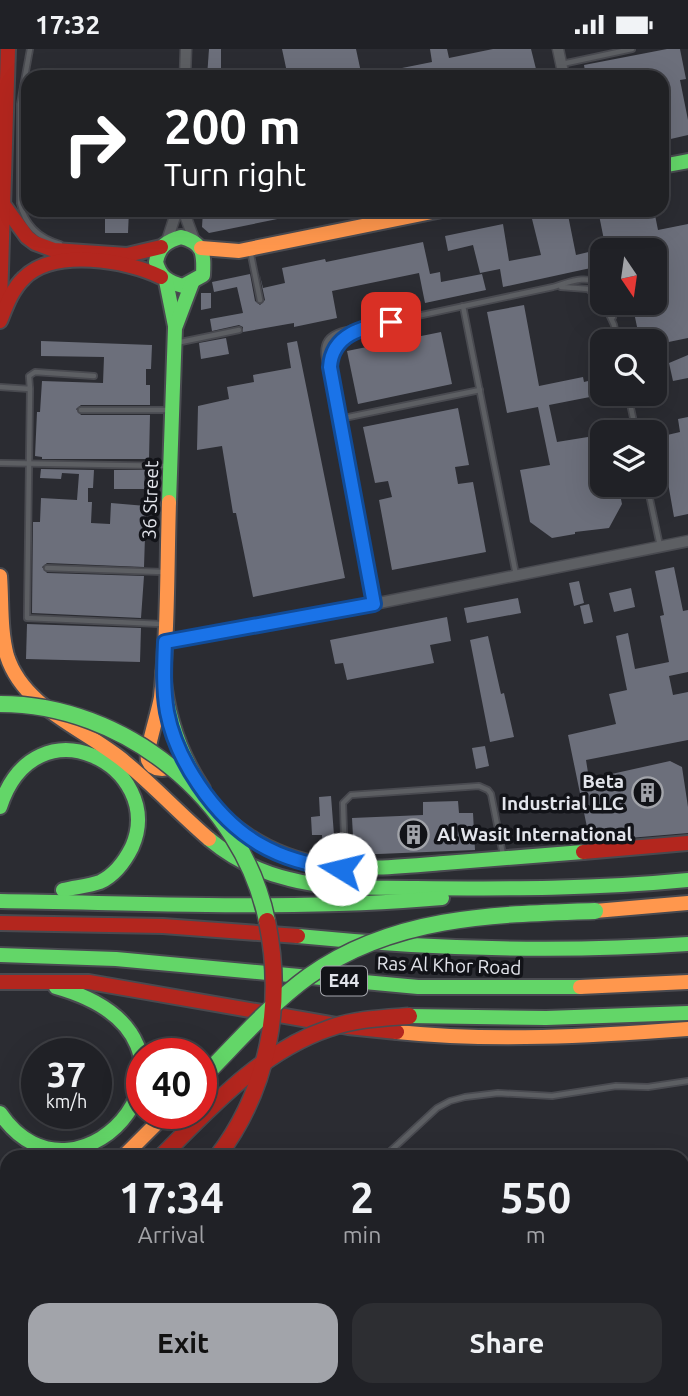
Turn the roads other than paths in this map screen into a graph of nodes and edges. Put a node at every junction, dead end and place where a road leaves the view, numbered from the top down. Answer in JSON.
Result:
{"nodes":[{"id":1,"x":8,"y":49,"type":"edge"},
{"id":2,"x":30,"y":49,"type":"edge"},
{"id":3,"x":186,"y":49,"type":"edge"},
{"id":4,"x":558,"y":49,"type":"edge"},
{"id":5,"x":632,"y":49,"type":"edge"},
{"id":6,"x":561,"y":64,"type":"junction"},
{"id":7,"x":26,"y":70,"type":"edge"},
{"id":8,"x":185,"y":70,"type":"edge"},
{"id":9,"x":562,"y":70,"type":"edge"},
{"id":10,"x":21,"y":98,"type":"edge"},
{"id":11,"x":688,"y":161,"type":"edge"},
{"id":12,"x":669,"y":165,"type":"edge"},
{"id":13,"x":5,"y":207,"type":"junction"},
{"id":14,"x":21,"y":210,"type":"edge"},
{"id":15,"x":25,"y":217,"type":"edge"},
{"id":16,"x":174,"y":217,"type":"edge"},
{"id":17,"x":186,"y":217,"type":"edge"},
{"id":18,"x":407,"y":217,"type":"edge"},
{"id":19,"x":164,"y":244,"type":"junction"},
{"id":20,"x":198,"y":245,"type":"junction"},
{"id":21,"x":244,"y":250,"type":"junction"},
{"id":22,"x":94,"y":254,"type":"junction"},
{"id":23,"x":163,"y":279,"type":"junction"},
{"id":24,"x":197,"y":279,"type":"junction"},
{"id":25,"x":590,"y":279,"type":"edge"},
{"id":26,"x":553,"y":287,"type":"junction"},
{"id":27,"x":590,"y":291,"type":"edge"},
{"id":28,"x":260,"y":300,"type":"dead end"},
{"id":29,"x":0,"y":302,"type":"edge"},
{"id":30,"x":463,"y":306,"type":"junction"},
{"id":31,"x":609,"y":315,"type":"edge"},
{"id":32,"x":613,"y":315,"type":"edge"},
{"id":33,"x":0,"y":321,"type":"edge"},
{"id":34,"x":614,"y":325,"type":"junction"},
{"id":35,"x":366,"y":327,"type":"junction"},
{"id":36,"x":615,"y":329,"type":"edge"},
{"id":37,"x":239,"y":330,"type":"dead end"},
{"id":38,"x":175,"y":335,"type":"junction"},
{"id":39,"x":94,"y":376,"type":"dead end"},
{"id":40,"x":332,"y":381,"type":"junction"},
{"id":41,"x":0,"y":387,"type":"edge"},
{"id":42,"x":30,"y":389,"type":"junction"},
{"id":43,"x":480,"y":390,"type":"junction"},
{"id":44,"x":81,"y":410,"type":"dead end"},
{"id":45,"x":174,"y":410,"type":"junction"},
{"id":46,"x":339,"y":419,"type":"junction"},
{"id":47,"x":0,"y":463,"type":"edge"},
{"id":48,"x":30,"y":463,"type":"junction"},
{"id":49,"x":172,"y":466,"type":"junction"},
{"id":50,"x":650,"y":497,"type":"edge"},
{"id":51,"x":688,"y":541,"type":"edge"},
{"id":52,"x":660,"y":547,"type":"junction"},
{"id":53,"x":47,"y":568,"type":"dead end"},
{"id":54,"x":168,"y":572,"type":"junction"},
{"id":55,"x":516,"y":575,"type":"junction"},
{"id":56,"x":0,"y":576,"type":"edge"},
{"id":57,"x":374,"y":604,"type":"junction"},
{"id":58,"x":166,"y":624,"type":"junction"},
{"id":59,"x":165,"y":642,"type":"junction"},
{"id":60,"x":163,"y":673,"type":"junction"},
{"id":61,"x":0,"y":704,"type":"edge"},
{"id":62,"x":181,"y":753,"type":"junction"},
{"id":63,"x":0,"y":807,"type":"edge"},
{"id":64,"x":344,"y":835,"type":"dead end"},
{"id":65,"x":688,"y":843,"type":"edge"},
{"id":66,"x":504,"y":859,"type":"junction"},
{"id":67,"x":688,"y":880,"type":"edge"},
{"id":68,"x":502,"y":891,"type":"junction"},
{"id":69,"x":5,"y":901,"type":"edge"},
{"id":70,"x":688,"y":903,"type":"edge"},
{"id":71,"x":0,"y":923,"type":"edge"},
{"id":72,"x":688,"y":944,"type":"edge"},
{"id":73,"x":0,"y":955,"type":"edge"},
{"id":74,"x":0,"y":982,"type":"edge"},
{"id":75,"x":31,"y":982,"type":"junction"},
{"id":76,"x":688,"y":982,"type":"edge"},
{"id":77,"x":688,"y":1013,"type":"edge"},
{"id":78,"x":688,"y":1029,"type":"edge"},
{"id":79,"x":217,"y":1063,"type":"edge"},
{"id":80,"x":688,"y":1081,"type":"edge"},
{"id":81,"x":0,"y":1113,"type":"edge"},
{"id":82,"x":151,"y":1129,"type":"edge"},
{"id":83,"x":130,"y":1150,"type":"edge"},
{"id":84,"x":168,"y":1150,"type":"edge"},
{"id":85,"x":222,"y":1150,"type":"edge"},
{"id":86,"x":392,"y":1150,"type":"edge"}],
"edges":[{"from":1,"to":13,"type":"main road"},
{"from":2,"to":7,"type":"lane"},
{"from":3,"to":8,"type":"street"},
{"from":4,"to":6,"type":"street"},
{"from":5,"to":6,"type":"lane"},
{"from":6,"to":9,"type":"street"},
{"from":10,"to":14,"type":"lane"},
{"from":11,"to":12,"type":"main road"},
{"from":13,"to":22,"type":"main road"},
{"from":13,"to":29,"type":"main road"},
{"from":15,"to":22,"type":"lane"},
{"from":16,"to":19,"type":"street"},
{"from":17,"to":20,"type":"street"},
{"from":18,"to":21,"type":"main road"},
{"from":19,"to":20,"type":"main road"},
{"from":19,"to":22,"type":"main road"},
{"from":19,"to":23,"type":"main road"},
{"from":20,"to":21,"type":"main road"},
{"from":20,"to":24,"type":"main road"},
{"from":21,"to":24,"type":"main road"},
{"from":21,"to":28,"type":"lane"},
{"from":23,"to":24,"type":"main road"},
{"from":23,"to":33,"type":"main road"},
{"from":23,"to":38,"type":"main road","name":"36 Street"},
{"from":24,"to":38,"type":"main road","name":"36 Street"},
{"from":25,"to":26,"type":"lane"},
{"from":26,"to":27,"type":"lane"},
{"from":26,"to":30,"type":"lane"},
{"from":30,"to":35,"type":"lane"},
{"from":30,"to":43,"type":"lane"},
{"from":31,"to":34,"type":"lane"},
{"from":32,"to":34,"type":"lane"},
{"from":34,"to":36,"type":"lane"},
{"from":35,"to":40,"type":"lane"},
{"from":35,"to":40,"type":"lane"},
{"from":37,"to":38,"type":"lane"},
{"from":38,"to":45,"type":"main road","name":"36 Street"},
{"from":39,"to":42,"type":"lane"},
{"from":40,"to":46,"type":"lane"},
{"from":41,"to":42,"type":"lane"},
{"from":42,"to":48,"type":"lane"},
{"from":43,"to":46,"type":"lane"},
{"from":43,"to":55,"type":"lane"},
{"from":44,"to":45,"type":"lane"},
{"from":45,"to":49,"type":"main road","name":"36 Street"},
{"from":46,"to":57,"type":"lane"},
{"from":47,"to":48,"type":"lane"},
{"from":48,"to":49,"type":"lane"},
{"from":48,"to":58,"type":"lane"},
{"from":49,"to":54,"type":"main road","name":"36 Street"},
{"from":50,"to":52,"type":"lane"},
{"from":51,"to":52,"type":"street"},
{"from":52,"to":55,"type":"street"},
{"from":53,"to":54,"type":"lane"},
{"from":54,"to":58,"type":"main road","name":"36 Street"},
{"from":55,"to":57,"type":"street"},
{"from":56,"to":68,"type":"main road"},
{"from":57,"to":59,"type":"street"},
{"from":58,"to":59,"type":"main road","name":"36 Street"},
{"from":59,"to":60,"type":"main road","name":"36 Street"},
{"from":60,"to":62,"type":"main road"},
{"from":60,"to":62,"type":"main road"},
{"from":61,"to":85,"type":"main road","bridge":true},
{"from":62,"to":66,"type":"main road"},
{"from":63,"to":69,"type":"main road"},
{"from":64,"to":66,"type":"lane"},
{"from":65,"to":66,"type":"main road"},
{"from":67,"to":68,"type":"main road"},
{"from":68,"to":69,"type":"main road"},
{"from":70,"to":79,"type":"main road","bridge":true},
{"from":71,"to":72,"type":"main road","name":"Ras Al Khor Road","number":"E44"},
{"from":73,"to":76,"type":"main road","name":"Ras Al Khor Road","number":"E44"},
{"from":74,"to":75,"type":"main road"},
{"from":75,"to":78,"type":"main road"},
{"from":75,"to":81,"type":"main road"},
{"from":77,"to":84,"type":"main road","bridge":true},
{"from":80,"to":86,"type":"lane"},
{"from":82,"to":83,"type":"main road"}]}
